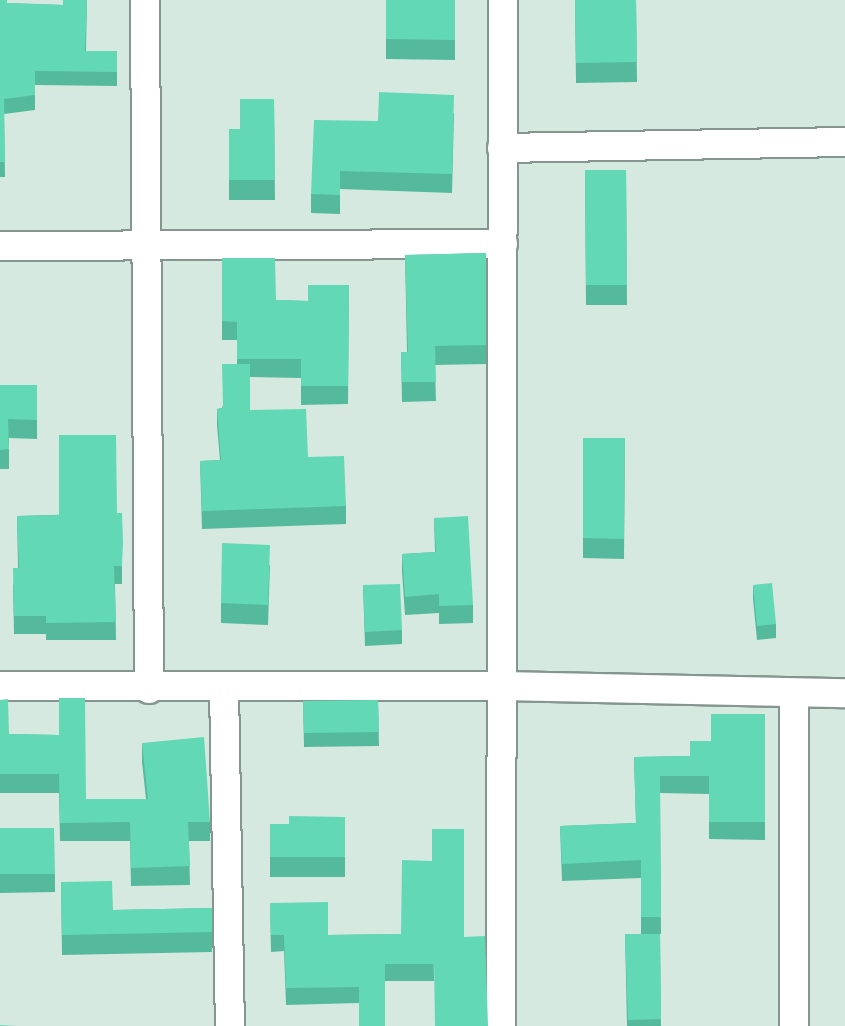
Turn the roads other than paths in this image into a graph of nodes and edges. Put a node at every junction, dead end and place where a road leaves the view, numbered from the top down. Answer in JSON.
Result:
{"nodes":[{"id":1,"x":145,"y":0,"type":"edge"},
{"id":2,"x":503,"y":0,"type":"edge"},
{"id":3,"x":845,"y":142,"type":"edge"},
{"id":4,"x":502,"y":148,"type":"junction"},
{"id":5,"x":503,"y":244,"type":"junction"},
{"id":6,"x":0,"y":246,"type":"edge"},
{"id":7,"x":150,"y":246,"type":"junction"},
{"id":8,"x":0,"y":686,"type":"edge"},
{"id":9,"x":502,"y":686,"type":"junction"},
{"id":10,"x":224,"y":687,"type":"junction"},
{"id":11,"x":149,"y":689,"type":"junction"},
{"id":12,"x":794,"y":693,"type":"junction"},
{"id":13,"x":845,"y":693,"type":"edge"},
{"id":14,"x":230,"y":1026,"type":"edge"},
{"id":15,"x":501,"y":1026,"type":"edge"},
{"id":16,"x":794,"y":1026,"type":"edge"}],
"edges":[{"from":1,"to":7,"type":"street"},
{"from":2,"to":4,"type":"street"},
{"from":3,"to":4,"type":"street"},
{"from":4,"to":5,"type":"street"},
{"from":5,"to":7,"type":"street"},
{"from":5,"to":9,"type":"street"},
{"from":6,"to":7,"type":"street"},
{"from":7,"to":11,"type":"street"},
{"from":8,"to":11,"type":"street"},
{"from":9,"to":10,"type":"street"},
{"from":9,"to":12,"type":"street"},
{"from":9,"to":15,"type":"street"},
{"from":10,"to":11,"type":"street"},
{"from":10,"to":14,"type":"street"},
{"from":12,"to":13,"type":"street"},
{"from":12,"to":16,"type":"street"}]}
